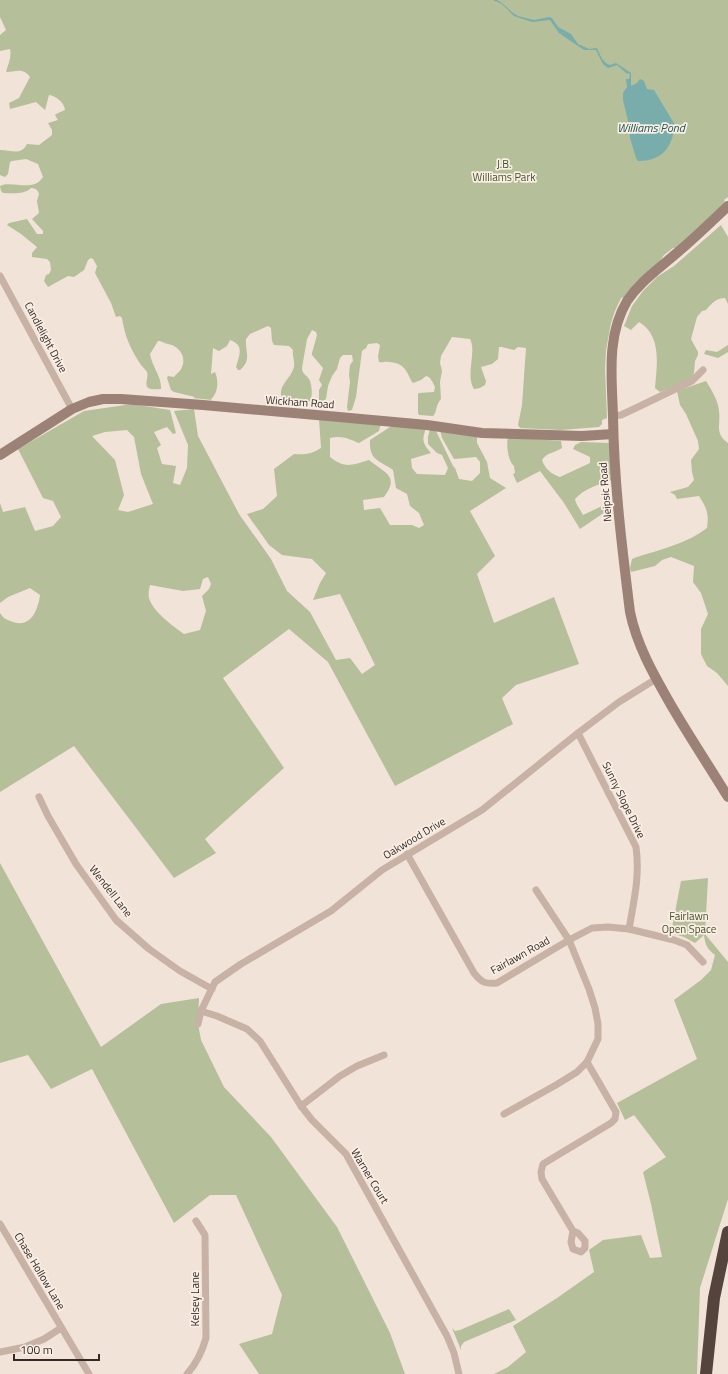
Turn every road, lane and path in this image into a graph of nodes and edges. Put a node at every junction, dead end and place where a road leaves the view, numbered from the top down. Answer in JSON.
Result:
{"nodes":[{"id":1,"x":728,"y":206,"type":"edge"},
{"id":2,"x":0,"y":276,"type":"edge"},
{"id":3,"x":703,"y":370,"type":"dead end"},
{"id":4,"x":72,"y":409,"type":"junction"},
{"id":5,"x":613,"y":416,"type":"junction"},
{"id":6,"x":613,"y":434,"type":"junction"},
{"id":7,"x":0,"y":455,"type":"edge"},
{"id":8,"x":656,"y":679,"type":"junction"},
{"id":9,"x":578,"y":733,"type":"junction"},
{"id":10,"x":39,"y":797,"type":"dead end"},
{"id":11,"x":728,"y":797,"type":"edge"},
{"id":12,"x":407,"y":854,"type":"junction"},
{"id":13,"x":536,"y":890,"type":"dead end"},
{"id":14,"x":629,"y":929,"type":"junction"},
{"id":15,"x":569,"y":940,"type":"junction"},
{"id":16,"x":703,"y":962,"type":"dead end"},
{"id":17,"x":212,"y":989,"type":"junction"},
{"id":18,"x":201,"y":1011,"type":"junction"},
{"id":19,"x":198,"y":1024,"type":"dead end"},
{"id":20,"x":384,"y":1055,"type":"dead end"},
{"id":21,"x":588,"y":1062,"type":"junction"},
{"id":22,"x":301,"y":1106,"type":"junction"},
{"id":23,"x":504,"y":1114,"type":"dead end"},
{"id":24,"x":196,"y":1221,"type":"dead end"},
{"id":25,"x":0,"y":1224,"type":"edge"},
{"id":26,"x":573,"y":1231,"type":"dead end"},
{"id":27,"x":728,"y":1232,"type":"edge"},
{"id":28,"x":61,"y":1328,"type":"junction"},
{"id":29,"x":0,"y":1352,"type":"edge"},
{"id":30,"x":89,"y":1374,"type":"edge"},
{"id":31,"x":187,"y":1374,"type":"edge"},
{"id":32,"x":459,"y":1374,"type":"edge"},
{"id":33,"x":706,"y":1374,"type":"edge"}],
"edges":[{"from":1,"to":5,"type":"street","name":"Neipsic Road"},
{"from":2,"to":4,"type":"street","name":"Candlelight Drive"},
{"from":3,"to":5,"type":"street"},
{"from":4,"to":6,"type":"street","name":"Wickham Road"},
{"from":4,"to":7,"type":"street","name":"Wickham Road"},
{"from":5,"to":6,"type":"street","name":"Neipsic Road"},
{"from":6,"to":8,"type":"street","name":"Neipsic Road"},
{"from":8,"to":9,"type":"street","name":"Oakwood Drive"},
{"from":8,"to":11,"type":"street","name":"Neipsic Road"},
{"from":9,"to":12,"type":"street","name":"Oakwood Drive"},
{"from":9,"to":14,"type":"street","name":"Sunny Slope Drive"},
{"from":10,"to":17,"type":"street","name":"Wendell Lane"},
{"from":12,"to":15,"type":"street","name":"Fairlawn Road"},
{"from":12,"to":17,"type":"street","name":"Oakwood Drive"},
{"from":13,"to":15,"type":"street"},
{"from":14,"to":15,"type":"street","name":"Fairlawn Road"},
{"from":14,"to":16,"type":"street","name":"Fairlawn Road"},
{"from":15,"to":21,"type":"street"},
{"from":17,"to":18,"type":"street","name":"Oakwood Drive"},
{"from":18,"to":19,"type":"street","name":"Oakwood Drive"},
{"from":18,"to":22,"type":"street","name":"Warner Court"},
{"from":20,"to":22,"type":"street"},
{"from":21,"to":23,"type":"street"},
{"from":21,"to":26,"type":"street"},
{"from":22,"to":32,"type":"street","name":"Warner Court"},
{"from":24,"to":31,"type":"street","name":"Kelsey Lane"},
{"from":25,"to":28,"type":"street","name":"Chase Hollow Lane"},
{"from":27,"to":33,"type":"highway"},
{"from":28,"to":29,"type":"street"},
{"from":28,"to":30,"type":"street","name":"Chase Hollow Lane"}]}
